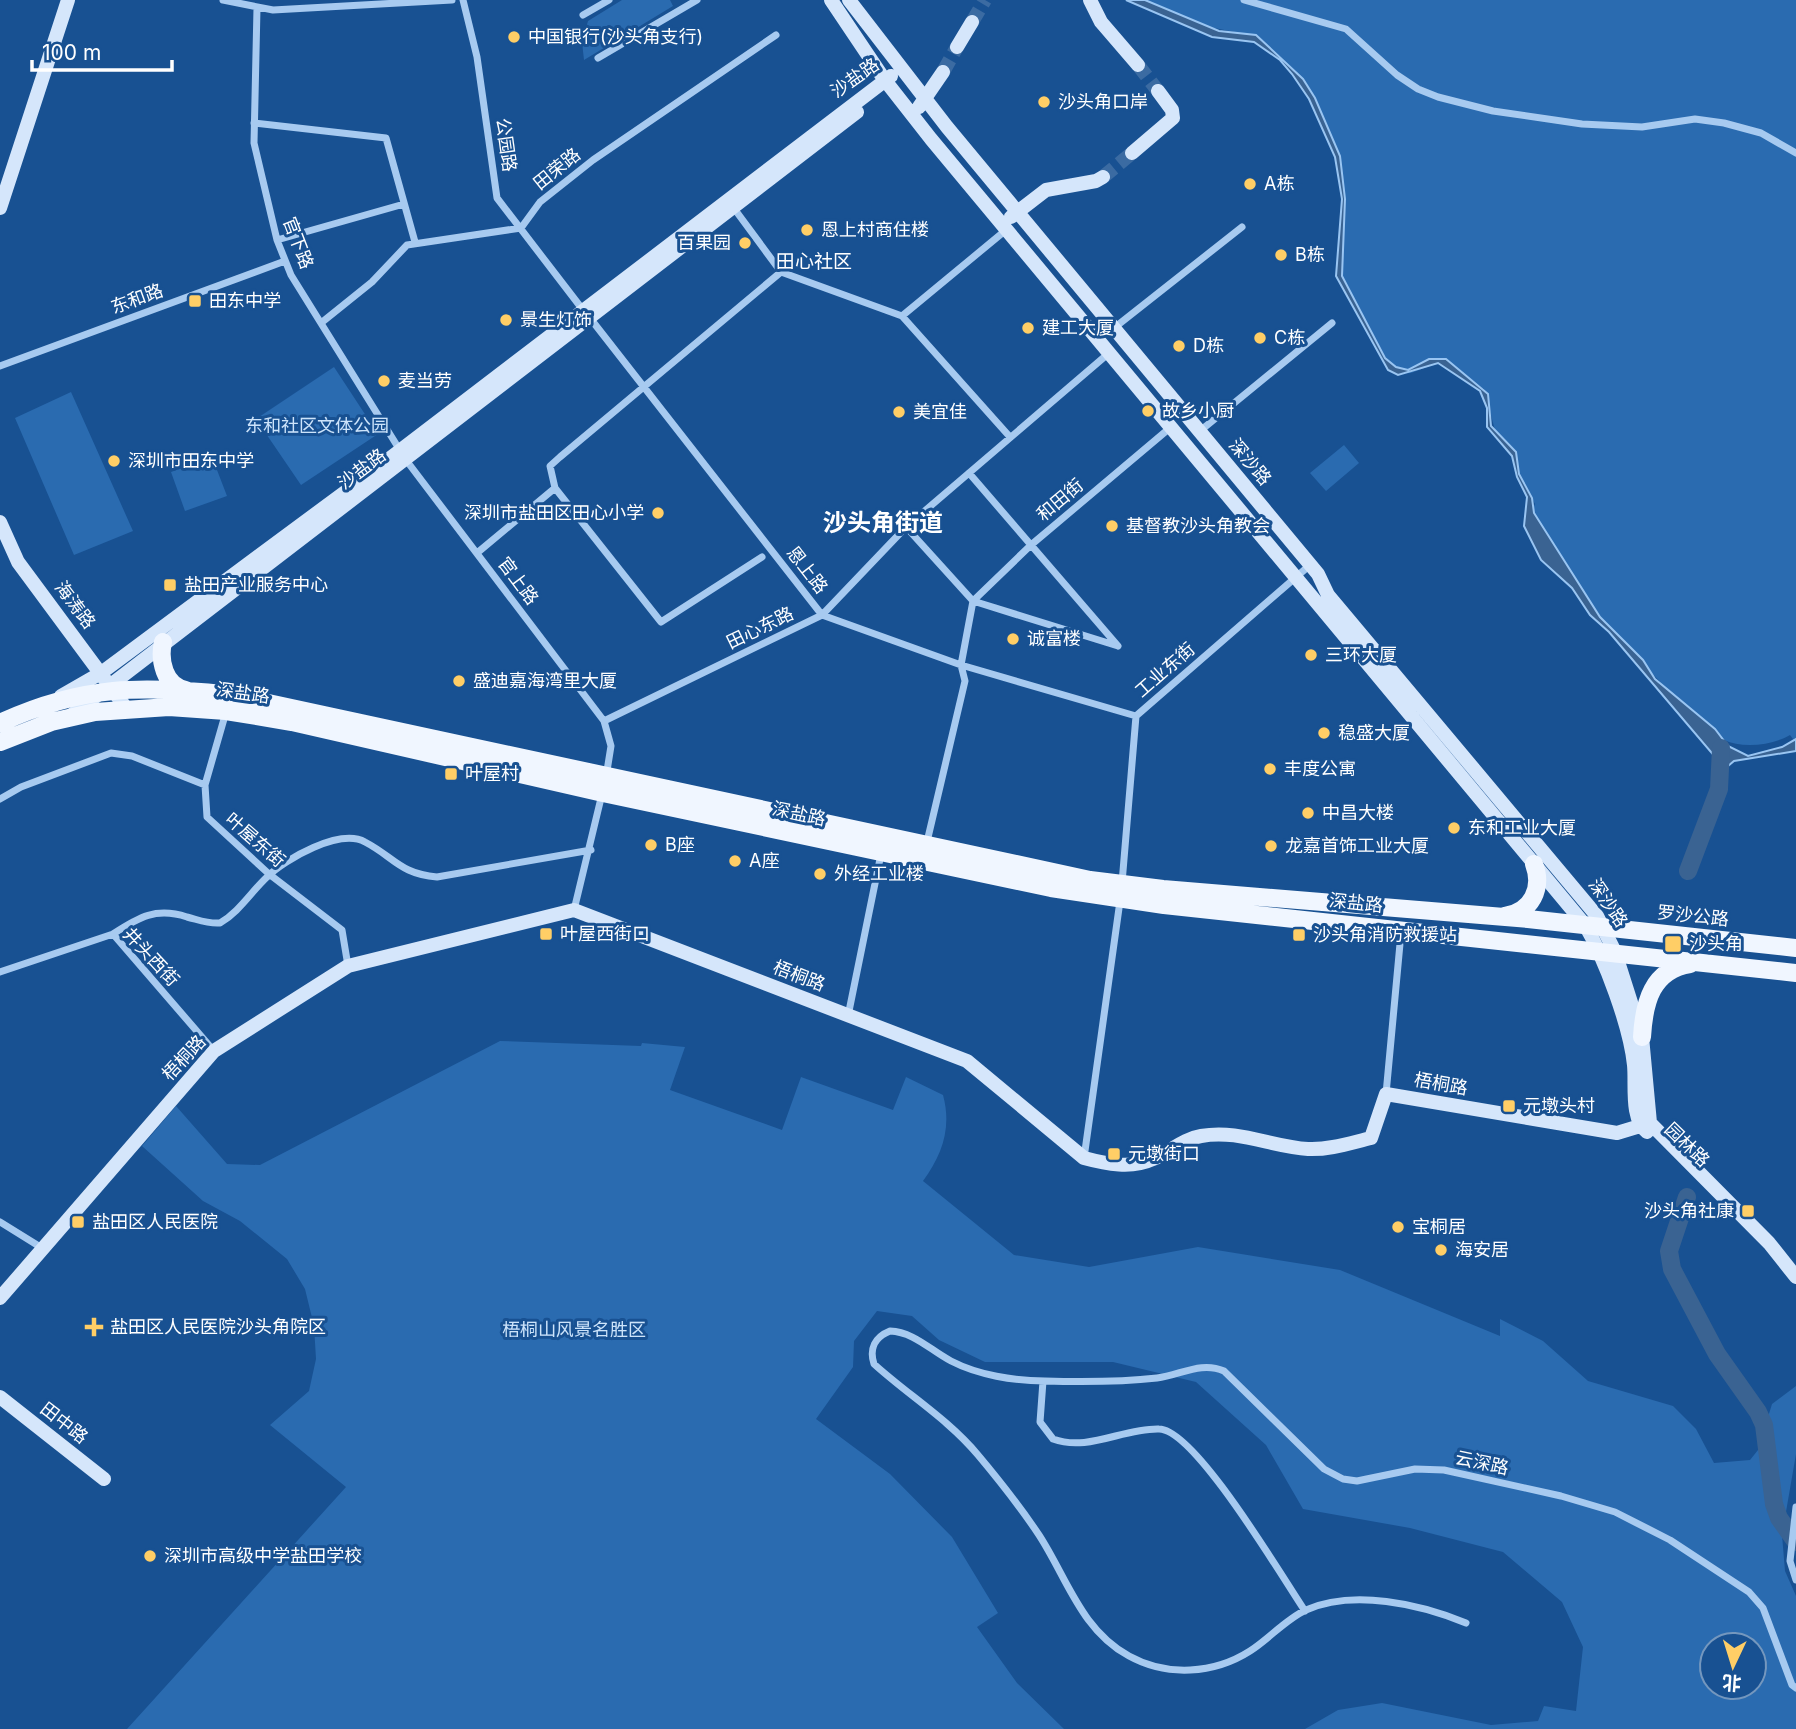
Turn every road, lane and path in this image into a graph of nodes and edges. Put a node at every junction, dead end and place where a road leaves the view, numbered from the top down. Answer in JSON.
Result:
{"nodes":[{"id":1,"x":68,"y":0,"type":"edge"},
{"id":2,"x":223,"y":0,"type":"edge"},
{"id":3,"x":452,"y":0,"type":"edge"},
{"id":4,"x":463,"y":0,"type":"edge"},
{"id":5,"x":609,"y":0,"type":"edge"},
{"id":6,"x":696,"y":0,"type":"edge"},
{"id":7,"x":831,"y":0,"type":"edge"},
{"id":8,"x":849,"y":0,"type":"edge"},
{"id":9,"x":1090,"y":0,"type":"edge"},
{"id":10,"x":1244,"y":0,"type":"edge"},
{"id":11,"x":257,"y":8,"type":"junction"},
{"id":12,"x":583,"y":15,"type":"dead end"},
{"id":13,"x":972,"y":22,"type":"tunnel mouth"},
{"id":14,"x":776,"y":35,"type":"dead end"},
{"id":15,"x":957,"y":47,"type":"tunnel mouth"},
{"id":16,"x":598,"y":58,"type":"dead end"},
{"id":17,"x":1138,"y":65,"type":"tunnel mouth"},
{"id":18,"x":901,"y":70,"type":"junction"},
{"id":19,"x":943,"y":72,"type":"tunnel mouth"},
{"id":20,"x":886,"y":83,"type":"junction"},
{"id":21,"x":1158,"y":91,"type":"tunnel mouth"},
{"id":22,"x":925,"y":101,"type":"junction"},
{"id":23,"x":908,"y":111,"type":"junction"},
{"id":24,"x":254,"y":122,"type":"junction"},
{"id":25,"x":1132,"y":153,"type":"tunnel mouth"},
{"id":26,"x":1796,"y":153,"type":"edge"},
{"id":27,"x":1103,"y":177,"type":"tunnel mouth"},
{"id":28,"x":404,"y":204,"type":"junction"},
{"id":29,"x":733,"y":207,"type":"junction"},
{"id":30,"x":0,"y":208,"type":"edge"},
{"id":31,"x":1017,"y":211,"type":"junction"},
{"id":32,"x":1242,"y":227,"type":"dead end"},
{"id":33,"x":521,"y":228,"type":"junction"},
{"id":34,"x":1007,"y":230,"type":"junction"},
{"id":35,"x":277,"y":240,"type":"junction"},
{"id":36,"x":415,"y":242,"type":"junction"},
{"id":37,"x":285,"y":261,"type":"junction"},
{"id":38,"x":781,"y":272,"type":"junction"},
{"id":39,"x":586,"y":314,"type":"junction"},
{"id":40,"x":902,"y":316,"type":"junction"},
{"id":41,"x":321,"y":323,"type":"junction"},
{"id":42,"x":1332,"y":323,"type":"dead end"},
{"id":43,"x":1114,"y":328,"type":"junction"},
{"id":44,"x":1109,"y":353,"type":"junction"},
{"id":45,"x":0,"y":366,"type":"edge"},
{"id":46,"x":644,"y":387,"type":"junction"},
{"id":47,"x":1171,"y":427,"type":"junction"},
{"id":48,"x":1200,"y":432,"type":"junction"},
{"id":49,"x":1010,"y":438,"type":"junction"},
{"id":50,"x":403,"y":456,"type":"junction"},
{"id":51,"x":969,"y":473,"type":"junction"},
{"id":52,"x":555,"y":488,"type":"junction"},
{"id":53,"x":0,"y":523,"type":"edge"},
{"id":54,"x":906,"y":527,"type":"junction"},
{"id":55,"x":1031,"y":545,"type":"junction"},
{"id":56,"x":4,"y":548,"type":"edge"},
{"id":57,"x":477,"y":553,"type":"junction"},
{"id":58,"x":762,"y":557,"type":"dead end"},
{"id":59,"x":1311,"y":565,"type":"junction"},
{"id":60,"x":1295,"y":577,"type":"junction"},
{"id":61,"x":973,"y":601,"type":"junction"},
{"id":62,"x":822,"y":615,"type":"junction"},
{"id":63,"x":163,"y":642,"type":"junction"},
{"id":64,"x":961,"y":665,"type":"junction"},
{"id":65,"x":106,"y":685,"type":"junction"},
{"id":66,"x":193,"y":691,"type":"junction"},
{"id":67,"x":126,"y":708,"type":"junction"},
{"id":68,"x":226,"y":711,"type":"junction"},
{"id":69,"x":1136,"y":716,"type":"junction"},
{"id":70,"x":69,"y":717,"type":"junction"},
{"id":71,"x":604,"y":721,"type":"junction"},
{"id":72,"x":0,"y":723,"type":"edge"},
{"id":73,"x":0,"y":742,"type":"edge"},
{"id":74,"x":205,"y":785,"type":"junction"},
{"id":75,"x":604,"y":785,"type":"junction"},
{"id":76,"x":0,"y":799,"type":"edge"},
{"id":77,"x":883,"y":846,"type":"junction"},
{"id":78,"x":926,"y":846,"type":"junction"},
{"id":79,"x":591,"y":850,"type":"junction"},
{"id":80,"x":1534,"y":864,"type":"junction"},
{"id":81,"x":269,"y":874,"type":"junction"},
{"id":82,"x":1121,"y":892,"type":"junction"},
{"id":83,"x":574,"y":909,"type":"junction"},
{"id":84,"x":1499,"y":917,"type":"junction"},
{"id":85,"x":1586,"y":925,"type":"junction"},
{"id":86,"x":1605,"y":928,"type":"junction"},
{"id":87,"x":1402,"y":929,"type":"junction"},
{"id":88,"x":113,"y":934,"type":"junction"},
{"id":89,"x":1796,"y":948,"type":"edge"},
{"id":90,"x":1607,"y":951,"type":"junction"},
{"id":91,"x":0,"y":960,"type":"edge"},
{"id":92,"x":1703,"y":962,"type":"junction"},
{"id":93,"x":348,"y":966,"type":"junction"},
{"id":94,"x":2,"y":971,"type":"edge"},
{"id":95,"x":1796,"y":972,"type":"edge"},
{"id":96,"x":848,"y":1016,"type":"junction"},
{"id":97,"x":1642,"y":1037,"type":"junction"},
{"id":98,"x":214,"y":1051,"type":"junction"},
{"id":99,"x":1386,"y":1094,"type":"junction"},
{"id":100,"x":1646,"y":1125,"type":"junction"},
{"id":101,"x":1084,"y":1158,"type":"junction"},
{"id":102,"x":0,"y":1222,"type":"edge"},
{"id":103,"x":42,"y":1248,"type":"junction"},
{"id":104,"x":1796,"y":1257,"type":"edge"},
{"id":105,"x":1779,"y":1259,"type":"junction"},
{"id":106,"x":1796,"y":1277,"type":"edge"},
{"id":107,"x":0,"y":1298,"type":"edge"},
{"id":108,"x":1043,"y":1381,"type":"junction"},
{"id":109,"x":0,"y":1397,"type":"edge"},
{"id":110,"x":104,"y":1479,"type":"dead end"},
{"id":111,"x":1796,"y":1507,"type":"edge"},
{"id":112,"x":1796,"y":1580,"type":"edge"},
{"id":113,"x":1305,"y":1611,"type":"junction"},
{"id":114,"x":1466,"y":1623,"type":"dead end"},
{"id":115,"x":1796,"y":1688,"type":"edge"}],
"edges":[{"from":1,"to":30,"type":"main road"},
{"from":2,"to":11,"type":"street"},
{"from":3,"to":11,"type":"street"},
{"from":4,"to":33,"type":"street","name":"公园路"},
{"from":5,"to":12,"type":"street"},
{"from":6,"to":16,"type":"street"},
{"from":7,"to":20,"type":"main road","name":"深沙路"},
{"from":8,"to":18,"type":"main road","name":"深沙路"},
{"from":9,"to":17,"type":"main road"},
{"from":10,"to":26,"type":"street"},
{"from":11,"to":24,"type":"street","name":"官下路"},
{"from":13,"to":15,"type":"main road"},
{"from":14,"to":33,"type":"street","name":"田荣路"},
{"from":18,"to":20,"type":"main road","name":"沙盐路"},
{"from":18,"to":22,"type":"main road","name":"深沙路"},
{"from":19,"to":22,"type":"main road"},
{"from":20,"to":23,"type":"main road","name":"深沙路"},
{"from":20,"to":29,"type":"main road","name":"沙盐路"},
{"from":20,"to":39,"type":"main road","name":"沙盐路"},
{"from":21,"to":25,"type":"main road"},
{"from":22,"to":23,"type":"main road"},
{"from":22,"to":31,"type":"main road","name":"深沙路"},
{"from":23,"to":34,"type":"main road","name":"深沙路"},
{"from":24,"to":28,"type":"street"},
{"from":24,"to":35,"type":"street","name":"官下路"},
{"from":27,"to":31,"type":"main road"},
{"from":28,"to":35,"type":"street"},
{"from":28,"to":36,"type":"street"},
{"from":29,"to":38,"type":"street"},
{"from":29,"to":39,"type":"main road","name":"沙盐路"},
{"from":31,"to":34,"type":"main road"},
{"from":31,"to":43,"type":"main road","name":"深沙路"},
{"from":32,"to":43,"type":"street"},
{"from":33,"to":36,"type":"street"},
{"from":33,"to":39,"type":"street","name":"公园路"},
{"from":34,"to":40,"type":"street"},
{"from":34,"to":44,"type":"main road","name":"深沙路"},
{"from":35,"to":37,"type":"street","name":"官下路"},
{"from":36,"to":41,"type":"street"},
{"from":37,"to":41,"type":"street","name":"官下路"},
{"from":37,"to":45,"type":"street","name":"东和路"},
{"from":38,"to":40,"type":"street"},
{"from":38,"to":46,"type":"street"},
{"from":39,"to":46,"type":"street","name":"恩上路"},
{"from":39,"to":50,"type":"main road","name":"沙盐路"},
{"from":40,"to":49,"type":"street"},
{"from":41,"to":50,"type":"street","name":"官下路"},
{"from":42,"to":48,"type":"street"},
{"from":43,"to":48,"type":"main road","name":"深沙路"},
{"from":44,"to":47,"type":"main road","name":"深沙路"},
{"from":44,"to":49,"type":"street","name":"田心东路"},
{"from":46,"to":52,"type":"street"},
{"from":46,"to":62,"type":"street","name":"恩上路"},
{"from":47,"to":55,"type":"street","name":"和田街"},
{"from":47,"to":60,"type":"main road","name":"深沙路"},
{"from":48,"to":59,"type":"main road","name":"深沙路"},
{"from":49,"to":51,"type":"street","name":"田心东路"},
{"from":50,"to":57,"type":"street","name":"官上路"},
{"from":50,"to":63,"type":"main road","name":"沙盐路"},
{"from":50,"to":65,"type":"main road","name":"沙盐路"},
{"from":51,"to":54,"type":"street","name":"田心东路"},
{"from":51,"to":55,"type":"street"},
{"from":52,"to":57,"type":"street"},
{"from":52,"to":58,"type":"street"},
{"from":53,"to":56,"type":"main road","name":"海涛路"},
{"from":54,"to":61,"type":"street"},
{"from":54,"to":62,"type":"street","name":"田心东路"},
{"from":55,"to":61,"type":"street","name":"和田街"},
{"from":55,"to":61,"type":"street"},
{"from":56,"to":65,"type":"main road","name":"海涛路"},
{"from":57,"to":71,"type":"street","name":"官上路"},
{"from":59,"to":60,"type":"street","name":"工业东街"},
{"from":59,"to":86,"type":"main road","name":"深沙路"},
{"from":60,"to":69,"type":"street","name":"工业东街"},
{"from":60,"to":80,"type":"main road","name":"深沙路"},
{"from":61,"to":64,"type":"street"},
{"from":62,"to":64,"type":"street","name":"恩上路"},
{"from":62,"to":71,"type":"street","name":"田心东路"},
{"from":63,"to":65,"type":"main road","name":"沙盐路"},
{"from":63,"to":66,"type":"main road"},
{"from":64,"to":69,"type":"street","name":"恩上路"},
{"from":64,"to":78,"type":"street"},
{"from":65,"to":66,"type":"main road","name":"深盐路"},
{"from":65,"to":67,"type":"main road","name":"海涛路"},
{"from":65,"to":70,"type":"main road","name":"沙盐路"},
{"from":65,"to":72,"type":"main road","name":"深盐路"},
{"from":66,"to":75,"type":"main road","name":"深盐路"},
{"from":67,"to":68,"type":"main road","name":"深盐路"},
{"from":67,"to":70,"type":"main road","name":"深盐路"},
{"from":68,"to":74,"type":"street","name":"叶屋东街"},
{"from":68,"to":75,"type":"main road","name":"深盐路"},
{"from":69,"to":82,"type":"street","name":"工业东街"},
{"from":70,"to":73,"type":"main road","name":"深盐路"},
{"from":71,"to":75,"type":"street"},
{"from":74,"to":76,"type":"street"},
{"from":74,"to":81,"type":"street","name":"叶屋东街"},
{"from":75,"to":77,"type":"main road","name":"深盐路"},
{"from":75,"to":79,"type":"street"},
{"from":77,"to":78,"type":"main road","name":"深盐路"},
{"from":77,"to":82,"type":"main road","name":"深盐路"},
{"from":77,"to":96,"type":"street"},
{"from":78,"to":82,"type":"main road","name":"深盐路"},
{"from":79,"to":81,"type":"street"},
{"from":79,"to":83,"type":"street"},
{"from":80,"to":84,"type":"main road"},
{"from":80,"to":85,"type":"main road","name":"深沙路"},
{"from":81,"to":88,"type":"street"},
{"from":81,"to":93,"type":"street","name":"叶屋东街"},
{"from":82,"to":84,"type":"main road","name":"深盐路"},
{"from":82,"to":87,"type":"main road","name":"深盐路"},
{"from":82,"to":101,"type":"street","name":"工业东街"},
{"from":83,"to":93,"type":"main road","name":"梧桐路"},
{"from":83,"to":96,"type":"main road","name":"梧桐路"},
{"from":84,"to":85,"type":"main road","name":"深盐路"},
{"from":85,"to":86,"type":"main road","name":"罗沙公路"},
{"from":85,"to":90,"type":"main road","name":"深沙路"},
{"from":86,"to":89,"type":"main road","name":"罗沙公路"},
{"from":86,"to":90,"type":"main road","name":"深沙路"},
{"from":87,"to":90,"type":"main road","name":"深盐路"},
{"from":87,"to":99,"type":"street"},
{"from":88,"to":94,"type":"street","name":"井头西街"},
{"from":88,"to":98,"type":"street","name":"井头西街"},
{"from":90,"to":92,"type":"main road"},
{"from":90,"to":97,"type":"main road","name":"园林路"},
{"from":90,"to":100,"type":"main road","name":"园林路"},
{"from":91,"to":94,"type":"street"},
{"from":92,"to":95,"type":"main road"},
{"from":92,"to":97,"type":"main road"},
{"from":93,"to":98,"type":"main road","name":"梧桐路"},
{"from":96,"to":101,"type":"main road","name":"梧桐路"},
{"from":97,"to":100,"type":"main road","name":"园林路"},
{"from":98,"to":103,"type":"main road","name":"梧桐路"},
{"from":99,"to":100,"type":"main road","name":"梧桐路"},
{"from":99,"to":101,"type":"main road"},
{"from":100,"to":105,"type":"main road","name":"园林路"},
{"from":102,"to":103,"type":"street"},
{"from":103,"to":107,"type":"main road","name":"梧桐路"},
{"from":104,"to":105,"type":"main road"},
{"from":105,"to":106,"type":"main road","name":"园林路"},
{"from":108,"to":113,"type":"street"},
{"from":108,"to":113,"type":"street","name":"云深路"},
{"from":108,"to":115,"type":"street","name":"云深路"},
{"from":109,"to":110,"type":"main road","name":"田中路"},
{"from":111,"to":112,"type":"street"},
{"from":113,"to":114,"type":"street"}]}
